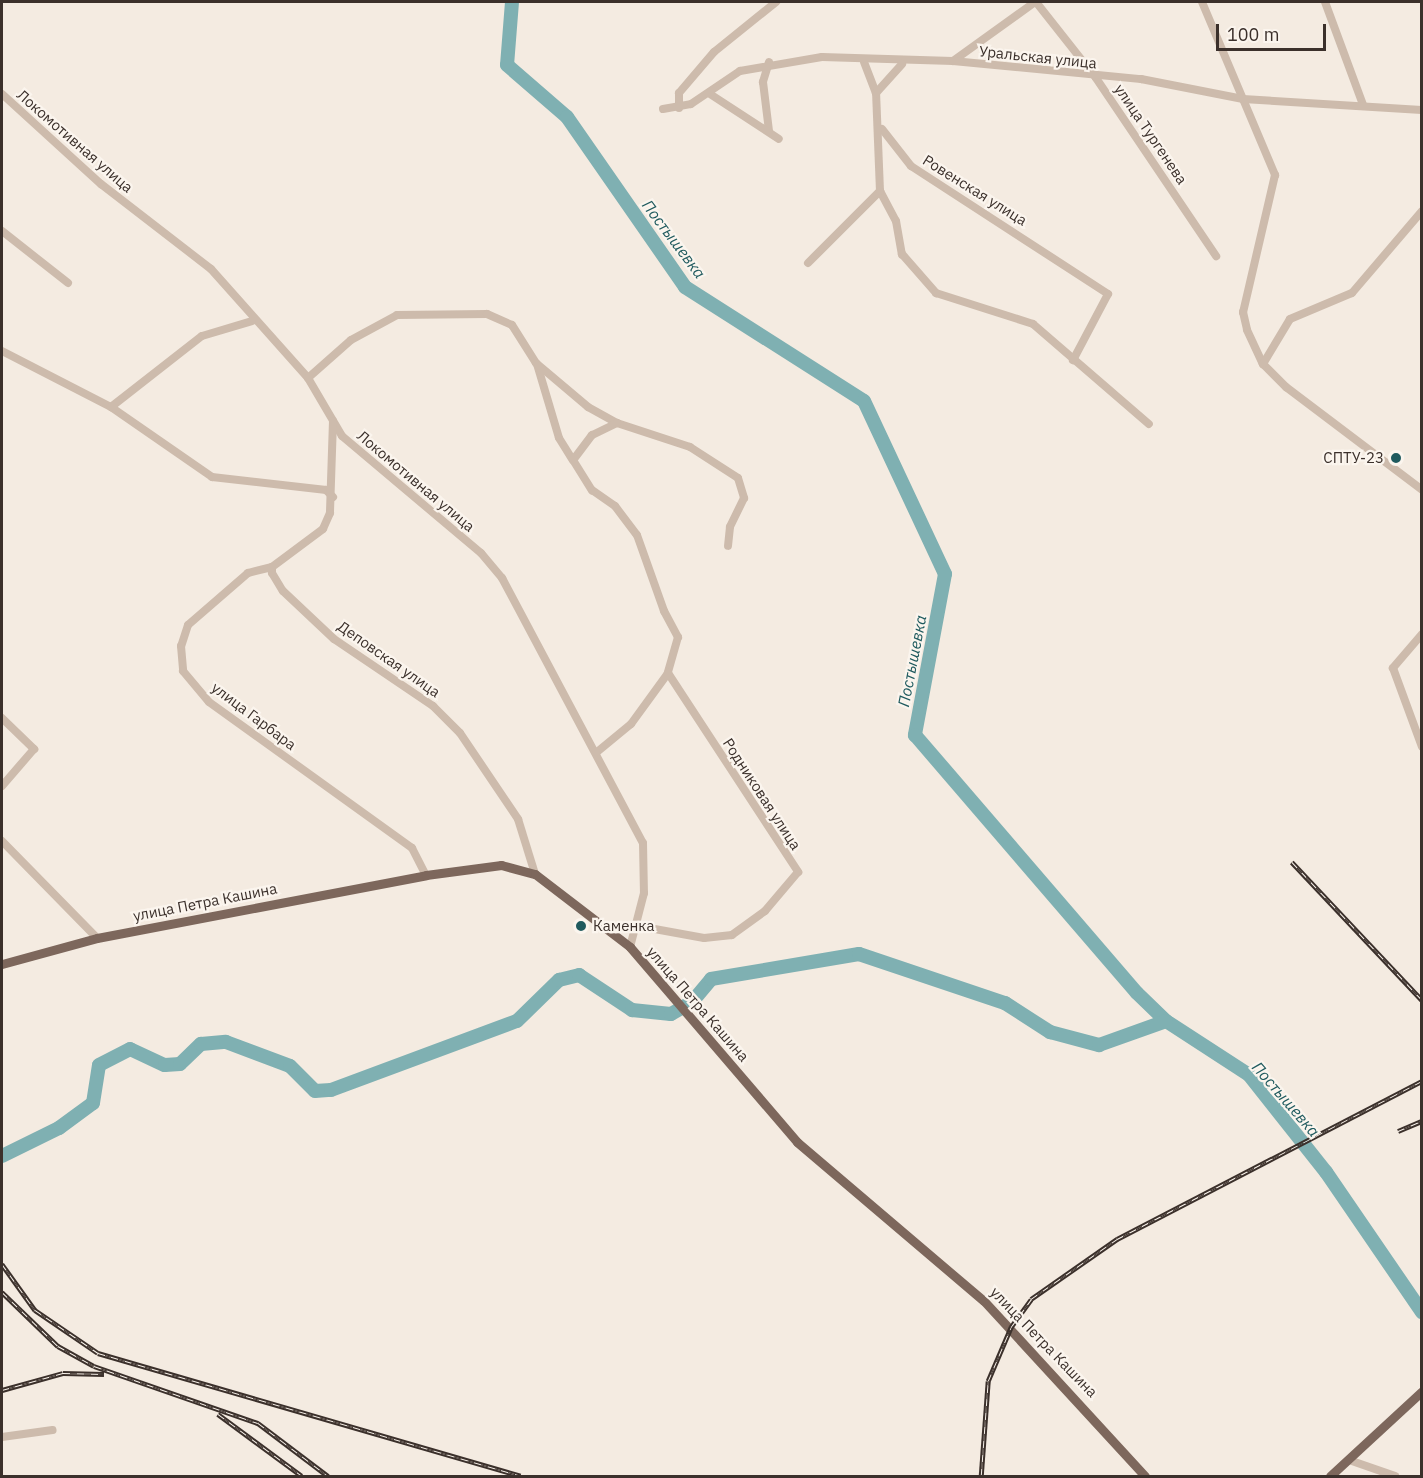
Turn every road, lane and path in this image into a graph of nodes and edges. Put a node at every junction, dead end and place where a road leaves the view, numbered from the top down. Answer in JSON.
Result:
{"nodes":[{"id":1,"x":776,"y":2,"type":"edge"},
{"id":2,"x":1036,"y":2,"type":"edge"},
{"id":3,"x":1202,"y":2,"type":"edge"},
{"id":4,"x":1325,"y":2,"type":"edge"},
{"id":5,"x":953,"y":61,"type":"junction"},
{"id":6,"x":769,"y":62,"type":"junction"},
{"id":7,"x":864,"y":62,"type":"junction"},
{"id":8,"x":902,"y":64,"type":"junction"},
{"id":9,"x":1096,"y":78,"type":"junction"},
{"id":10,"x":876,"y":93,"type":"junction"},
{"id":11,"x":2,"y":94,"type":"edge"},
{"id":12,"x":710,"y":94,"type":"junction"},
{"id":13,"x":1243,"y":99,"type":"junction"},
{"id":14,"x":1363,"y":105,"type":"junction"},
{"id":15,"x":679,"y":108,"type":"junction"},
{"id":16,"x":663,"y":109,"type":"dead end"},
{"id":17,"x":1422,"y":110,"type":"edge"},
{"id":18,"x":882,"y":129,"type":"junction"},
{"id":19,"x":769,"y":131,"type":"junction"},
{"id":20,"x":779,"y":140,"type":"dead end"},
{"id":21,"x":880,"y":191,"type":"junction"},
{"id":22,"x":1422,"y":211,"type":"edge"},
{"id":23,"x":2,"y":231,"type":"edge"},
{"id":24,"x":1216,"y":256,"type":"dead end"},
{"id":25,"x":808,"y":263,"type":"dead end"},
{"id":26,"x":68,"y":283,"type":"dead end"},
{"id":27,"x":252,"y":321,"type":"junction"},
{"id":28,"x":2,"y":351,"type":"edge"},
{"id":29,"x":1073,"y":360,"type":"junction"},
{"id":30,"x":536,"y":363,"type":"junction"},
{"id":31,"x":1263,"y":364,"type":"junction"},
{"id":32,"x":308,"y":378,"type":"junction"},
{"id":33,"x":111,"y":407,"type":"junction"},
{"id":34,"x":333,"y":421,"type":"junction"},
{"id":35,"x":617,"y":423,"type":"junction"},
{"id":36,"x":1149,"y":424,"type":"dead end"},
{"id":37,"x":573,"y":460,"type":"junction"},
{"id":38,"x":1422,"y":490,"type":"edge"},
{"id":39,"x":333,"y":497,"type":"junction"},
{"id":40,"x":728,"y":546,"type":"dead end"},
{"id":41,"x":272,"y":567,"type":"junction"},
{"id":42,"x":1422,"y":634,"type":"edge"},
{"id":43,"x":668,"y":673,"type":"junction"},
{"id":44,"x":2,"y":718,"type":"edge"},
{"id":45,"x":1422,"y":747,"type":"edge"},
{"id":46,"x":597,"y":752,"type":"junction"},
{"id":47,"x":2,"y":786,"type":"edge"},
{"id":48,"x":2,"y":841,"type":"edge"},
{"id":49,"x":535,"y":874,"type":"junction"},
{"id":50,"x":426,"y":875,"type":"junction"},
{"id":51,"x":638,"y":926,"type":"junction"},
{"id":52,"x":97,"y":938,"type":"junction"},
{"id":53,"x":630,"y":947,"type":"junction"},
{"id":54,"x":2,"y":964,"type":"edge"},
{"id":55,"x":1422,"y":1391,"type":"edge"},
{"id":56,"x":53,"y":1430,"type":"dead end"},
{"id":57,"x":2,"y":1437,"type":"edge"},
{"id":58,"x":1349,"y":1460,"type":"junction"},
{"id":59,"x":1145,"y":1476,"type":"edge"},
{"id":60,"x":1330,"y":1476,"type":"edge"},
{"id":61,"x":1395,"y":1476,"type":"edge"}],
"edges":[{"from":1,"to":15,"type":"street"},
{"from":2,"to":5,"type":"street"},
{"from":2,"to":9,"type":"street","name":"улица Тургенева"},
{"from":3,"to":13,"type":"street"},
{"from":4,"to":14,"type":"street"},
{"from":5,"to":8,"type":"street","name":"Уральская улица"},
{"from":5,"to":9,"type":"street","name":"Уральская улица"},
{"from":6,"to":7,"type":"street","name":"Уральская улица"},
{"from":6,"to":12,"type":"street","name":"Уральская улица"},
{"from":6,"to":19,"type":"street"},
{"from":7,"to":8,"type":"street","name":"Уральская улица"},
{"from":7,"to":10,"type":"street"},
{"from":8,"to":10,"type":"street"},
{"from":9,"to":13,"type":"street","name":"Уральская улица"},
{"from":9,"to":24,"type":"street","name":"улица Тургенева"},
{"from":10,"to":18,"type":"street"},
{"from":11,"to":27,"type":"street","name":"Локомотивная улица"},
{"from":12,"to":15,"type":"street","name":"Уральская улица"},
{"from":12,"to":19,"type":"street"},
{"from":13,"to":14,"type":"street","name":"Уральская улица"},
{"from":13,"to":31,"type":"street"},
{"from":14,"to":17,"type":"street","name":"Уральская улица"},
{"from":15,"to":16,"type":"street","name":"Уральская улица"},
{"from":18,"to":21,"type":"street"},
{"from":18,"to":29,"type":"street","name":"Ровенская улица"},
{"from":19,"to":20,"type":"street"},
{"from":21,"to":25,"type":"street"},
{"from":21,"to":29,"type":"street"},
{"from":22,"to":31,"type":"street"},
{"from":23,"to":26,"type":"street"},
{"from":27,"to":32,"type":"street","name":"Локомотивная улица"},
{"from":27,"to":33,"type":"street"},
{"from":28,"to":33,"type":"street"},
{"from":29,"to":36,"type":"street"},
{"from":30,"to":32,"type":"street"},
{"from":30,"to":35,"type":"street"},
{"from":30,"to":37,"type":"street"},
{"from":31,"to":38,"type":"street"},
{"from":32,"to":34,"type":"street","name":"Локомотивная улица"},
{"from":33,"to":39,"type":"street"},
{"from":34,"to":39,"type":"street"},
{"from":34,"to":46,"type":"street","name":"Локомотивная улица"},
{"from":35,"to":37,"type":"street"},
{"from":35,"to":40,"type":"street"},
{"from":37,"to":43,"type":"street"},
{"from":39,"to":41,"type":"street"},
{"from":41,"to":49,"type":"street","name":"Деповская улица"},
{"from":41,"to":50,"type":"street","name":"улица Гарбара"},
{"from":42,"to":45,"type":"street"},
{"from":43,"to":46,"type":"street"},
{"from":43,"to":51,"type":"street","name":"Родниковая улица"},
{"from":44,"to":47,"type":"street"},
{"from":46,"to":51,"type":"street","name":"Локомотивная улица"},
{"from":48,"to":52,"type":"street"},
{"from":49,"to":50,"type":"main road","name":"улица Петра Кашина"},
{"from":49,"to":53,"type":"main road","name":"улица Петра Кашина"},
{"from":50,"to":52,"type":"main road","name":"улица Петра Кашина"},
{"from":51,"to":53,"type":"street","name":"Локомотивная улица"},
{"from":52,"to":54,"type":"main road","name":"улица Петра Кашина"},
{"from":53,"to":59,"type":"main road","name":"улица Петра Кашина"},
{"from":55,"to":58,"type":"main road"},
{"from":56,"to":57,"type":"street"},
{"from":58,"to":60,"type":"main road"},
{"from":58,"to":61,"type":"street"}]}
